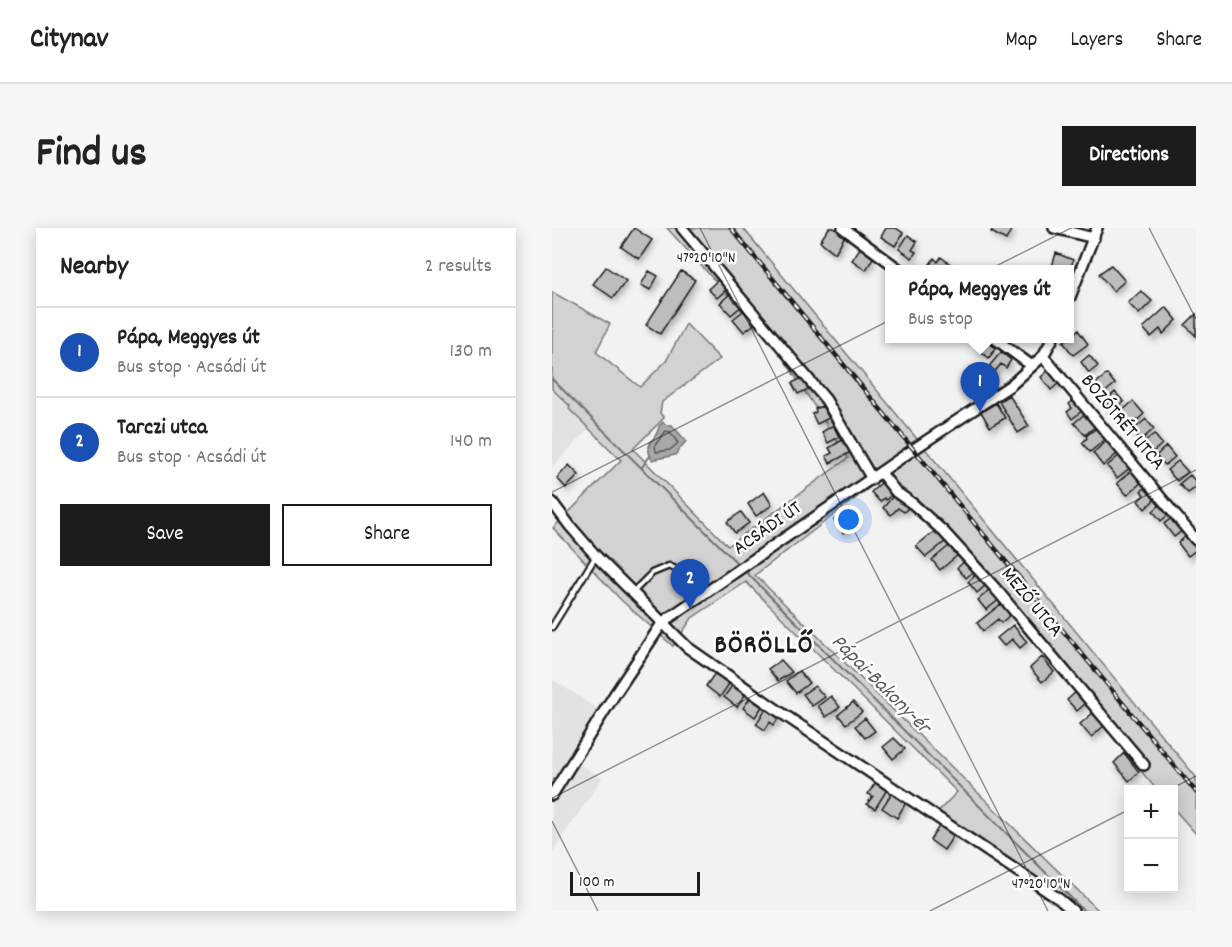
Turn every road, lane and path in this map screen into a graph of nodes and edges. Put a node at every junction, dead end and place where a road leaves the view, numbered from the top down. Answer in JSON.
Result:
{"nodes":[{"id":1,"x":682,"y":228,"type":"edge"},
{"id":2,"x":843,"y":228,"type":"edge"},
{"id":3,"x":1054,"y":228,"type":"edge"},
{"id":4,"x":1097,"y":228,"type":"edge"},
{"id":5,"x":1094,"y":238,"type":"junction"},
{"id":6,"x":893,"y":265,"type":"edge"},
{"id":7,"x":1074,"y":287,"type":"edge"},
{"id":8,"x":1000,"y":343,"type":"edge"},
{"id":9,"x":1051,"y":343,"type":"edge"},
{"id":10,"x":1043,"y":356,"type":"junction"},
{"id":11,"x":1032,"y":366,"type":"junction"},
{"id":12,"x":881,"y":473,"type":"junction"},
{"id":13,"x":872,"y":479,"type":"junction"},
{"id":14,"x":552,"y":502,"type":"edge"},
{"id":15,"x":1196,"y":540,"type":"edge"},
{"id":16,"x":596,"y":556,"type":"junction"},
{"id":17,"x":633,"y":593,"type":"junction"},
{"id":18,"x":703,"y":593,"type":"junction"},
{"id":19,"x":663,"y":622,"type":"junction"},
{"id":20,"x":552,"y":627,"type":"edge"},
{"id":21,"x":1144,"y":765,"type":"dead end"},
{"id":22,"x":552,"y":795,"type":"edge"},
{"id":23,"x":1073,"y":911,"type":"edge"}],
"edges":[{"from":1,"to":13,"type":"street"},
{"from":2,"to":6,"type":"street"},
{"from":3,"to":5,"type":"street"},
{"from":4,"to":5,"type":"street"},
{"from":5,"to":7,"type":"street"},
{"from":8,"to":11,"type":"street"},
{"from":9,"to":10,"type":"street","name":"ACSÁDI ÚT"},
{"from":10,"to":11,"type":"street","name":"ACSÁDI ÚT"},
{"from":10,"to":15,"type":"street","name":"BOZÓTRÉT UTCA"},
{"from":11,"to":12,"type":"street","name":"ACSÁDI ÚT"},
{"from":12,"to":13,"type":"street","name":"ACSÁDI ÚT"},
{"from":12,"to":21,"type":"street","name":"MEZŐ UTCA"},
{"from":13,"to":18,"type":"street","name":"ACSÁDI ÚT"},
{"from":14,"to":16,"type":"street"},
{"from":16,"to":17,"type":"street"},
{"from":16,"to":20,"type":"lane"},
{"from":17,"to":18,"type":"lane"},
{"from":17,"to":19,"type":"street"},
{"from":18,"to":19,"type":"street","name":"ACSÁDI ÚT"},
{"from":19,"to":22,"type":"street","name":"ACSÁDI ÚT"},
{"from":19,"to":23,"type":"street"}]}
